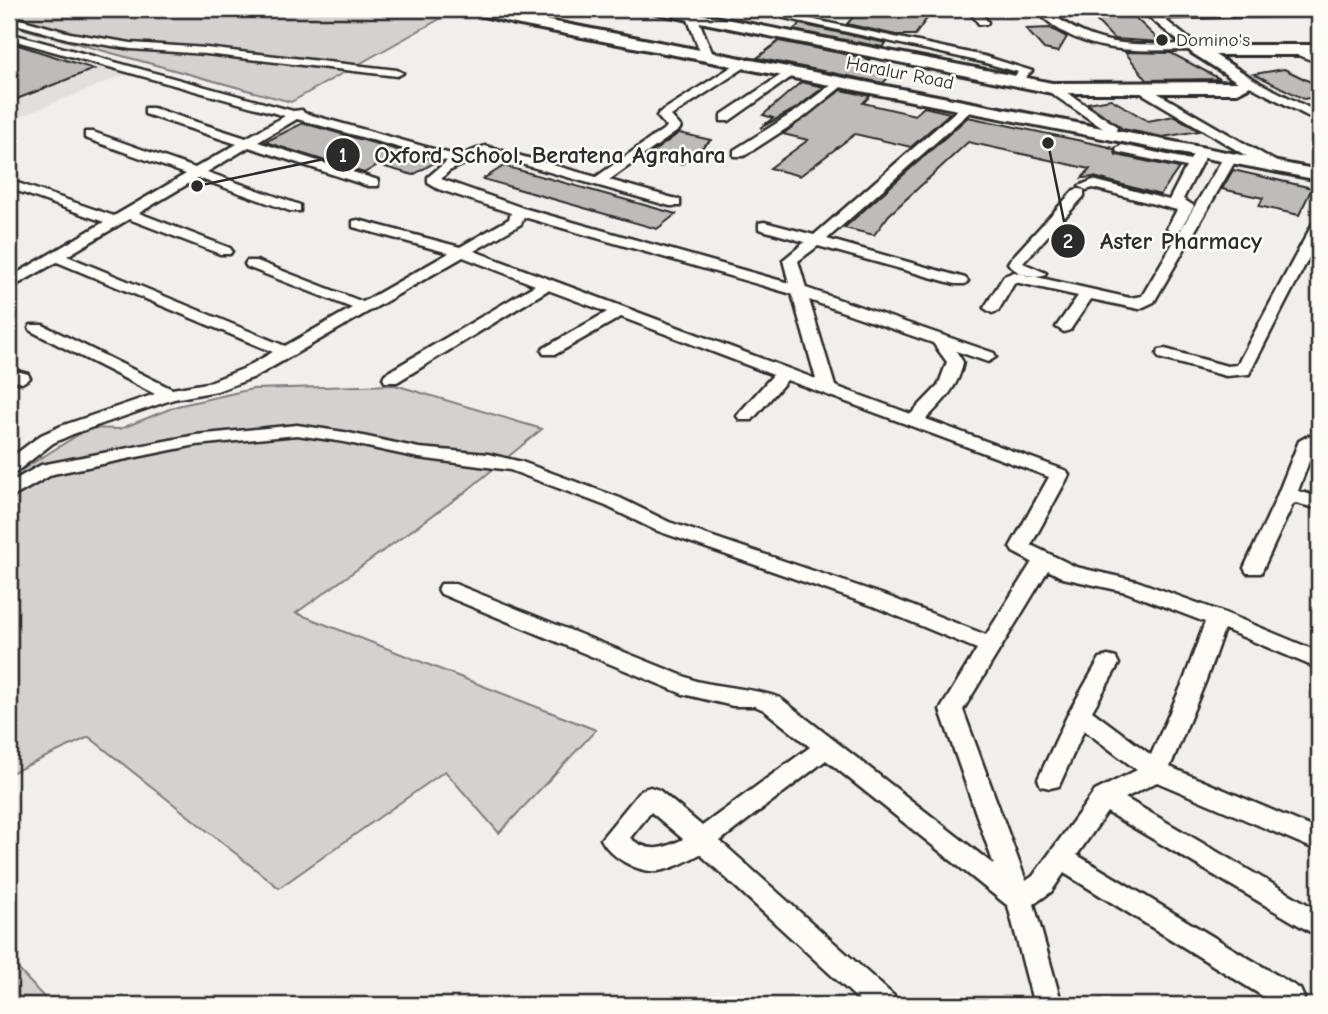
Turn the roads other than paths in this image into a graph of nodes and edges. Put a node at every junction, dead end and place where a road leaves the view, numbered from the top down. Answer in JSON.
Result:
{"nodes":[{"id":1,"x":655,"y":9,"type":"edge"},
{"id":2,"x":749,"y":9,"type":"edge"},
{"id":3,"x":973,"y":9,"type":"edge"},
{"id":4,"x":1040,"y":9,"type":"edge"},
{"id":5,"x":487,"y":10,"type":"edge"},
{"id":6,"x":1240,"y":11,"type":"edge"},
{"id":7,"x":1313,"y":11,"type":"edge"},
{"id":8,"x":1149,"y":12,"type":"edge"},
{"id":9,"x":691,"y":13,"type":"edge"},
{"id":10,"x":9,"y":19,"type":"edge"},
{"id":11,"x":984,"y":22,"type":"dead end"},
{"id":12,"x":832,"y":26,"type":"junction"},
{"id":13,"x":9,"y":36,"type":"edge"},
{"id":14,"x":814,"y":41,"type":"junction"},
{"id":15,"x":1195,"y":49,"type":"junction"},
{"id":16,"x":171,"y":50,"type":"junction"},
{"id":17,"x":1294,"y":50,"type":"junction"},
{"id":18,"x":1319,"y":50,"type":"edge"},
{"id":19,"x":708,"y":57,"type":"junction"},
{"id":20,"x":1319,"y":61,"type":"edge"},
{"id":21,"x":743,"y":64,"type":"junction"},
{"id":22,"x":126,"y":69,"type":"junction"},
{"id":23,"x":791,"y":73,"type":"junction"},
{"id":24,"x":397,"y":74,"type":"dead end"},
{"id":25,"x":1017,"y":81,"type":"junction"},
{"id":26,"x":840,"y":82,"type":"junction"},
{"id":27,"x":1250,"y":82,"type":"junction"},
{"id":28,"x":1052,"y":88,"type":"junction"},
{"id":29,"x":1142,"y":88,"type":"junction"},
{"id":30,"x":968,"y":107,"type":"junction"},
{"id":31,"x":149,"y":111,"type":"dead end"},
{"id":32,"x":298,"y":114,"type":"junction"},
{"id":33,"x":725,"y":118,"type":"dead end"},
{"id":34,"x":1319,"y":118,"type":"edge"},
{"id":35,"x":89,"y":135,"type":"dead end"},
{"id":36,"x":1108,"y":135,"type":"junction"},
{"id":37,"x":245,"y":142,"type":"junction"},
{"id":38,"x":1122,"y":149,"type":"dead end"},
{"id":39,"x":1157,"y":150,"type":"junction"},
{"id":40,"x":739,"y":153,"type":"dead end"},
{"id":41,"x":1230,"y":158,"type":"junction"},
{"id":42,"x":1198,"y":159,"type":"junction"},
{"id":43,"x":459,"y":160,"type":"junction"},
{"id":44,"x":1275,"y":167,"type":"junction"},
{"id":45,"x":195,"y":172,"type":"junction"},
{"id":46,"x":1319,"y":175,"type":"edge"},
{"id":47,"x":598,"y":182,"type":"junction"},
{"id":48,"x":373,"y":183,"type":"dead end"},
{"id":49,"x":9,"y":184,"type":"edge"},
{"id":50,"x":675,"y":203,"type":"dead end"},
{"id":51,"x":295,"y":208,"type":"dead end"},
{"id":52,"x":1186,"y":208,"type":"junction"},
{"id":53,"x":518,"y":211,"type":"junction"},
{"id":54,"x":127,"y":213,"type":"junction"},
{"id":55,"x":114,"y":221,"type":"junction"},
{"id":56,"x":358,"y":224,"type":"dead end"},
{"id":57,"x":1319,"y":225,"type":"edge"},
{"id":58,"x":764,"y":226,"type":"dead end"},
{"id":59,"x":817,"y":240,"type":"junction"},
{"id":60,"x":225,"y":251,"type":"dead end"},
{"id":61,"x":462,"y":252,"type":"junction"},
{"id":62,"x":55,"y":256,"type":"junction"},
{"id":63,"x":252,"y":264,"type":"dead end"},
{"id":64,"x":960,"y":281,"type":"dead end"},
{"id":65,"x":9,"y":284,"type":"edge"},
{"id":66,"x":547,"y":284,"type":"junction"},
{"id":67,"x":799,"y":290,"type":"junction"},
{"id":68,"x":1087,"y":294,"type":"junction"},
{"id":69,"x":1142,"y":298,"type":"junction"},
{"id":70,"x":363,"y":307,"type":"junction"},
{"id":71,"x":992,"y":308,"type":"dead end"},
{"id":72,"x":620,"y":311,"type":"junction"},
{"id":73,"x":1064,"y":327,"type":"dead end"},
{"id":74,"x":37,"y":328,"type":"dead end"},
{"id":75,"x":939,"y":340,"type":"junction"},
{"id":76,"x":550,"y":351,"type":"dead end"},
{"id":77,"x":286,"y":352,"type":"junction"},
{"id":78,"x":1165,"y":354,"type":"dead end"},
{"id":79,"x":988,"y":357,"type":"dead end"},
{"id":80,"x":784,"y":373,"type":"junction"},
{"id":81,"x":391,"y":378,"type":"dead end"},
{"id":82,"x":827,"y":389,"type":"junction"},
{"id":83,"x":170,"y":395,"type":"junction"},
{"id":84,"x":746,"y":416,"type":"dead end"},
{"id":85,"x":914,"y":421,"type":"junction"},
{"id":86,"x":1319,"y":444,"type":"edge"},
{"id":87,"x":9,"y":468,"type":"edge"},
{"id":88,"x":9,"y":493,"type":"edge"},
{"id":89,"x":1285,"y":501,"type":"junction"},
{"id":90,"x":1319,"y":503,"type":"edge"},
{"id":91,"x":1042,"y":561,"type":"junction"},
{"id":92,"x":1254,"y":568,"type":"dead end"},
{"id":93,"x":448,"y":589,"type":"dead end"},
{"id":94,"x":1216,"y":618,"type":"junction"},
{"id":95,"x":991,"y":646,"type":"junction"},
{"id":96,"x":1319,"y":661,"type":"edge"},
{"id":97,"x":1108,"y":664,"type":"dead end"},
{"id":98,"x":1079,"y":713,"type":"junction"},
{"id":99,"x":827,"y":747,"type":"junction"},
{"id":100,"x":1156,"y":771,"type":"junction"},
{"id":101,"x":1050,"y":779,"type":"dead end"},
{"id":102,"x":1104,"y":798,"type":"junction"},
{"id":103,"x":1319,"y":841,"type":"edge"},
{"id":104,"x":1061,"y":858,"type":"junction"},
{"id":105,"x":1020,"y":900,"type":"junction"},
{"id":106,"x":1319,"y":925,"type":"edge"},
{"id":107,"x":1290,"y":998,"type":"dead end"},
{"id":108,"x":884,"y":1005,"type":"edge"},
{"id":109,"x":1048,"y":1005,"type":"edge"}],
"edges":[{"from":1,"to":9,"type":"street"},
{"from":2,"to":12,"type":"street"},
{"from":3,"to":11,"type":"street"},
{"from":4,"to":15,"type":"street"},
{"from":5,"to":19,"type":"street","name":"Haralur Road"},
{"from":6,"to":7,"type":"street"},
{"from":6,"to":8,"type":"street"},
{"from":8,"to":15,"type":"street"},
{"from":9,"to":14,"type":"street"},
{"from":9,"to":19,"type":"street"},
{"from":10,"to":16,"type":"street"},
{"from":12,"to":14,"type":"street"},
{"from":12,"to":25,"type":"street"},
{"from":13,"to":22,"type":"street"},
{"from":14,"to":25,"type":"street"},
{"from":15,"to":17,"type":"street"},
{"from":15,"to":27,"type":"street"},
{"from":16,"to":22,"type":"street"},
{"from":16,"to":24,"type":"street"},
{"from":17,"to":18,"type":"street"},
{"from":17,"to":20,"type":"street"},
{"from":19,"to":21,"type":"street","name":"Haralur Road"},
{"from":21,"to":23,"type":"street","name":"Haralur Road"},
{"from":21,"to":47,"type":"street"},
{"from":22,"to":32,"type":"street"},
{"from":23,"to":26,"type":"street","name":"Haralur Road"},
{"from":23,"to":33,"type":"street"},
{"from":25,"to":28,"type":"street"},
{"from":26,"to":30,"type":"street","name":"Haralur Road"},
{"from":26,"to":40,"type":"street"},
{"from":27,"to":29,"type":"street"},
{"from":27,"to":34,"type":"street"},
{"from":28,"to":29,"type":"street"},
{"from":28,"to":36,"type":"street"},
{"from":29,"to":44,"type":"street"},
{"from":30,"to":36,"type":"street","name":"Haralur Road"},
{"from":30,"to":59,"type":"street"},
{"from":31,"to":37,"type":"street"},
{"from":32,"to":37,"type":"street"},
{"from":32,"to":43,"type":"street"},
{"from":35,"to":45,"type":"street"},
{"from":36,"to":39,"type":"street","name":"Haralur Road"},
{"from":37,"to":45,"type":"street"},
{"from":37,"to":48,"type":"street"},
{"from":38,"to":39,"type":"street"},
{"from":39,"to":42,"type":"street","name":"Haralur Road"},
{"from":41,"to":42,"type":"street","name":"Haralur Road"},
{"from":41,"to":44,"type":"street","name":"Haralur Road"},
{"from":41,"to":69,"type":"street"},
{"from":42,"to":52,"type":"street"},
{"from":43,"to":47,"type":"street"},
{"from":43,"to":53,"type":"street"},
{"from":44,"to":46,"type":"street","name":"Haralur Road"},
{"from":45,"to":51,"type":"street"},
{"from":45,"to":54,"type":"street"},
{"from":47,"to":50,"type":"street"},
{"from":49,"to":55,"type":"street"},
{"from":52,"to":69,"type":"street"},
{"from":52,"to":69,"type":"street"},
{"from":53,"to":61,"type":"street"},
{"from":53,"to":67,"type":"street"},
{"from":54,"to":55,"type":"street"},
{"from":54,"to":60,"type":"street"},
{"from":55,"to":62,"type":"street"},
{"from":56,"to":61,"type":"street"},
{"from":57,"to":78,"type":"street"},
{"from":58,"to":59,"type":"street"},
{"from":59,"to":64,"type":"street"},
{"from":59,"to":67,"type":"street"},
{"from":61,"to":66,"type":"street"},
{"from":61,"to":70,"type":"street"},
{"from":62,"to":65,"type":"street"},
{"from":62,"to":77,"type":"street"},
{"from":63,"to":70,"type":"street"},
{"from":66,"to":72,"type":"street"},
{"from":66,"to":81,"type":"street"},
{"from":67,"to":75,"type":"street"},
{"from":67,"to":82,"type":"street"},
{"from":68,"to":69,"type":"street"},
{"from":68,"to":71,"type":"street"},
{"from":68,"to":73,"type":"street"},
{"from":70,"to":77,"type":"street"},
{"from":72,"to":76,"type":"street"},
{"from":72,"to":80,"type":"street"},
{"from":74,"to":83,"type":"street"},
{"from":75,"to":79,"type":"street"},
{"from":75,"to":85,"type":"street"},
{"from":77,"to":83,"type":"street"},
{"from":80,"to":82,"type":"street"},
{"from":80,"to":84,"type":"street"},
{"from":82,"to":85,"type":"street"},
{"from":83,"to":87,"type":"street"},
{"from":85,"to":91,"type":"street"},
{"from":86,"to":89,"type":"street"},
{"from":88,"to":95,"type":"street"},
{"from":89,"to":90,"type":"street"},
{"from":89,"to":92,"type":"street"},
{"from":91,"to":94,"type":"street"},
{"from":91,"to":95,"type":"street"},
{"from":93,"to":99,"type":"street"},
{"from":94,"to":96,"type":"street"},
{"from":94,"to":100,"type":"street"},
{"from":95,"to":105,"type":"street"},
{"from":97,"to":98,"type":"street"},
{"from":98,"to":100,"type":"street"},
{"from":98,"to":101,"type":"street"},
{"from":99,"to":105,"type":"street"},
{"from":99,"to":108,"type":"street"},
{"from":100,"to":102,"type":"street"},
{"from":100,"to":103,"type":"street"},
{"from":102,"to":104,"type":"street"},
{"from":102,"to":106,"type":"street"},
{"from":104,"to":105,"type":"street"},
{"from":104,"to":107,"type":"street"},
{"from":105,"to":109,"type":"street"}]}
